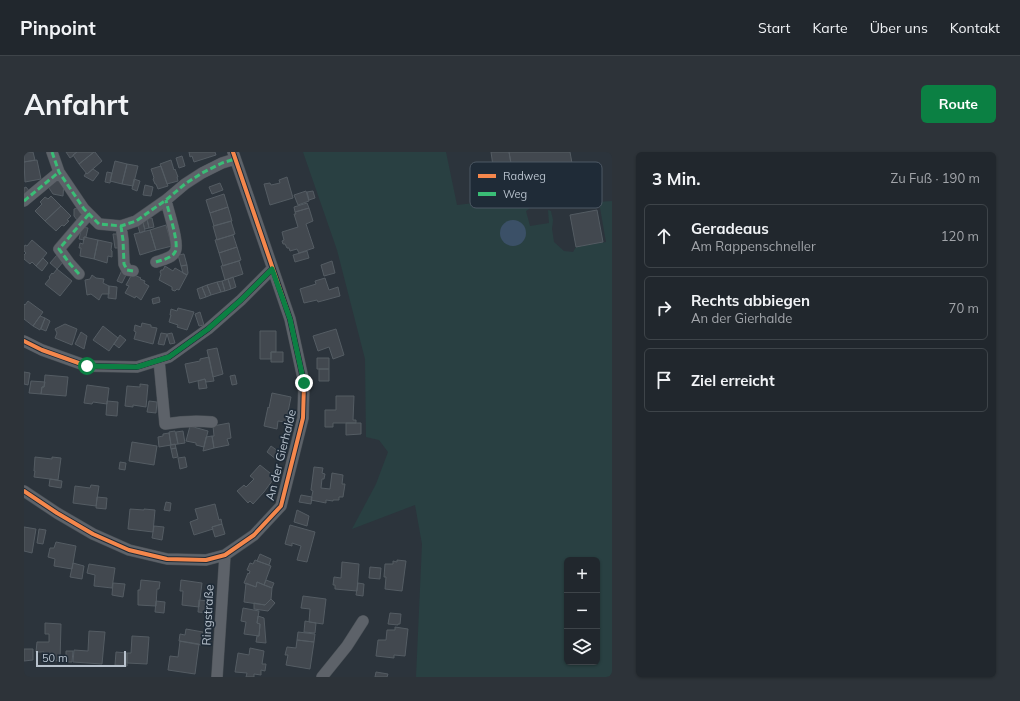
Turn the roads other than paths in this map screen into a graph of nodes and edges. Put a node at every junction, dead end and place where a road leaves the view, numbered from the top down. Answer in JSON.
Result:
{"nodes":[{"id":1,"x":52,"y":152,"type":"edge"},
{"id":2,"x":234,"y":156,"type":"edge"},
{"id":3,"x":60,"y":172,"type":"junction"},
{"id":4,"x":166,"y":200,"type":"junction"},
{"id":5,"x":24,"y":201,"type":"edge"},
{"id":6,"x":89,"y":214,"type":"junction"},
{"id":7,"x":121,"y":226,"type":"junction"},
{"id":8,"x":156,"y":262,"type":"dead end"},
{"id":9,"x":272,"y":269,"type":"junction"},
{"id":10,"x":133,"y":271,"type":"dead end"},
{"id":11,"x":79,"y":274,"type":"dead end"},
{"id":12,"x":24,"y":341,"type":"edge"},
{"id":13,"x":159,"y":360,"type":"junction"},
{"id":14,"x":212,"y":422,"type":"dead end"},
{"id":15,"x":24,"y":491,"type":"edge"},
{"id":16,"x":225,"y":555,"type":"junction"},
{"id":17,"x":363,"y":621,"type":"dead end"},
{"id":18,"x":217,"y":677,"type":"edge"},
{"id":19,"x":322,"y":677,"type":"edge"}],
"edges":[{"from":1,"to":3,"type":"street"},
{"from":2,"to":4,"type":"street"},
{"from":2,"to":9,"type":"street","name":"An der Gierhalde"},
{"from":3,"to":5,"type":"street"},
{"from":3,"to":6,"type":"street"},
{"from":4,"to":7,"type":"street"},
{"from":4,"to":8,"type":"street"},
{"from":6,"to":7,"type":"street"},
{"from":6,"to":11,"type":"street"},
{"from":7,"to":10,"type":"street"},
{"from":9,"to":13,"type":"street"},
{"from":9,"to":16,"type":"street","name":"An der Gierhalde"},
{"from":12,"to":13,"type":"street"},
{"from":13,"to":14,"type":"street"},
{"from":15,"to":16,"type":"street","name":"An der Gierhalde"},
{"from":16,"to":18,"type":"street","name":"Ringstraße"},
{"from":17,"to":19,"type":"street"}]}
